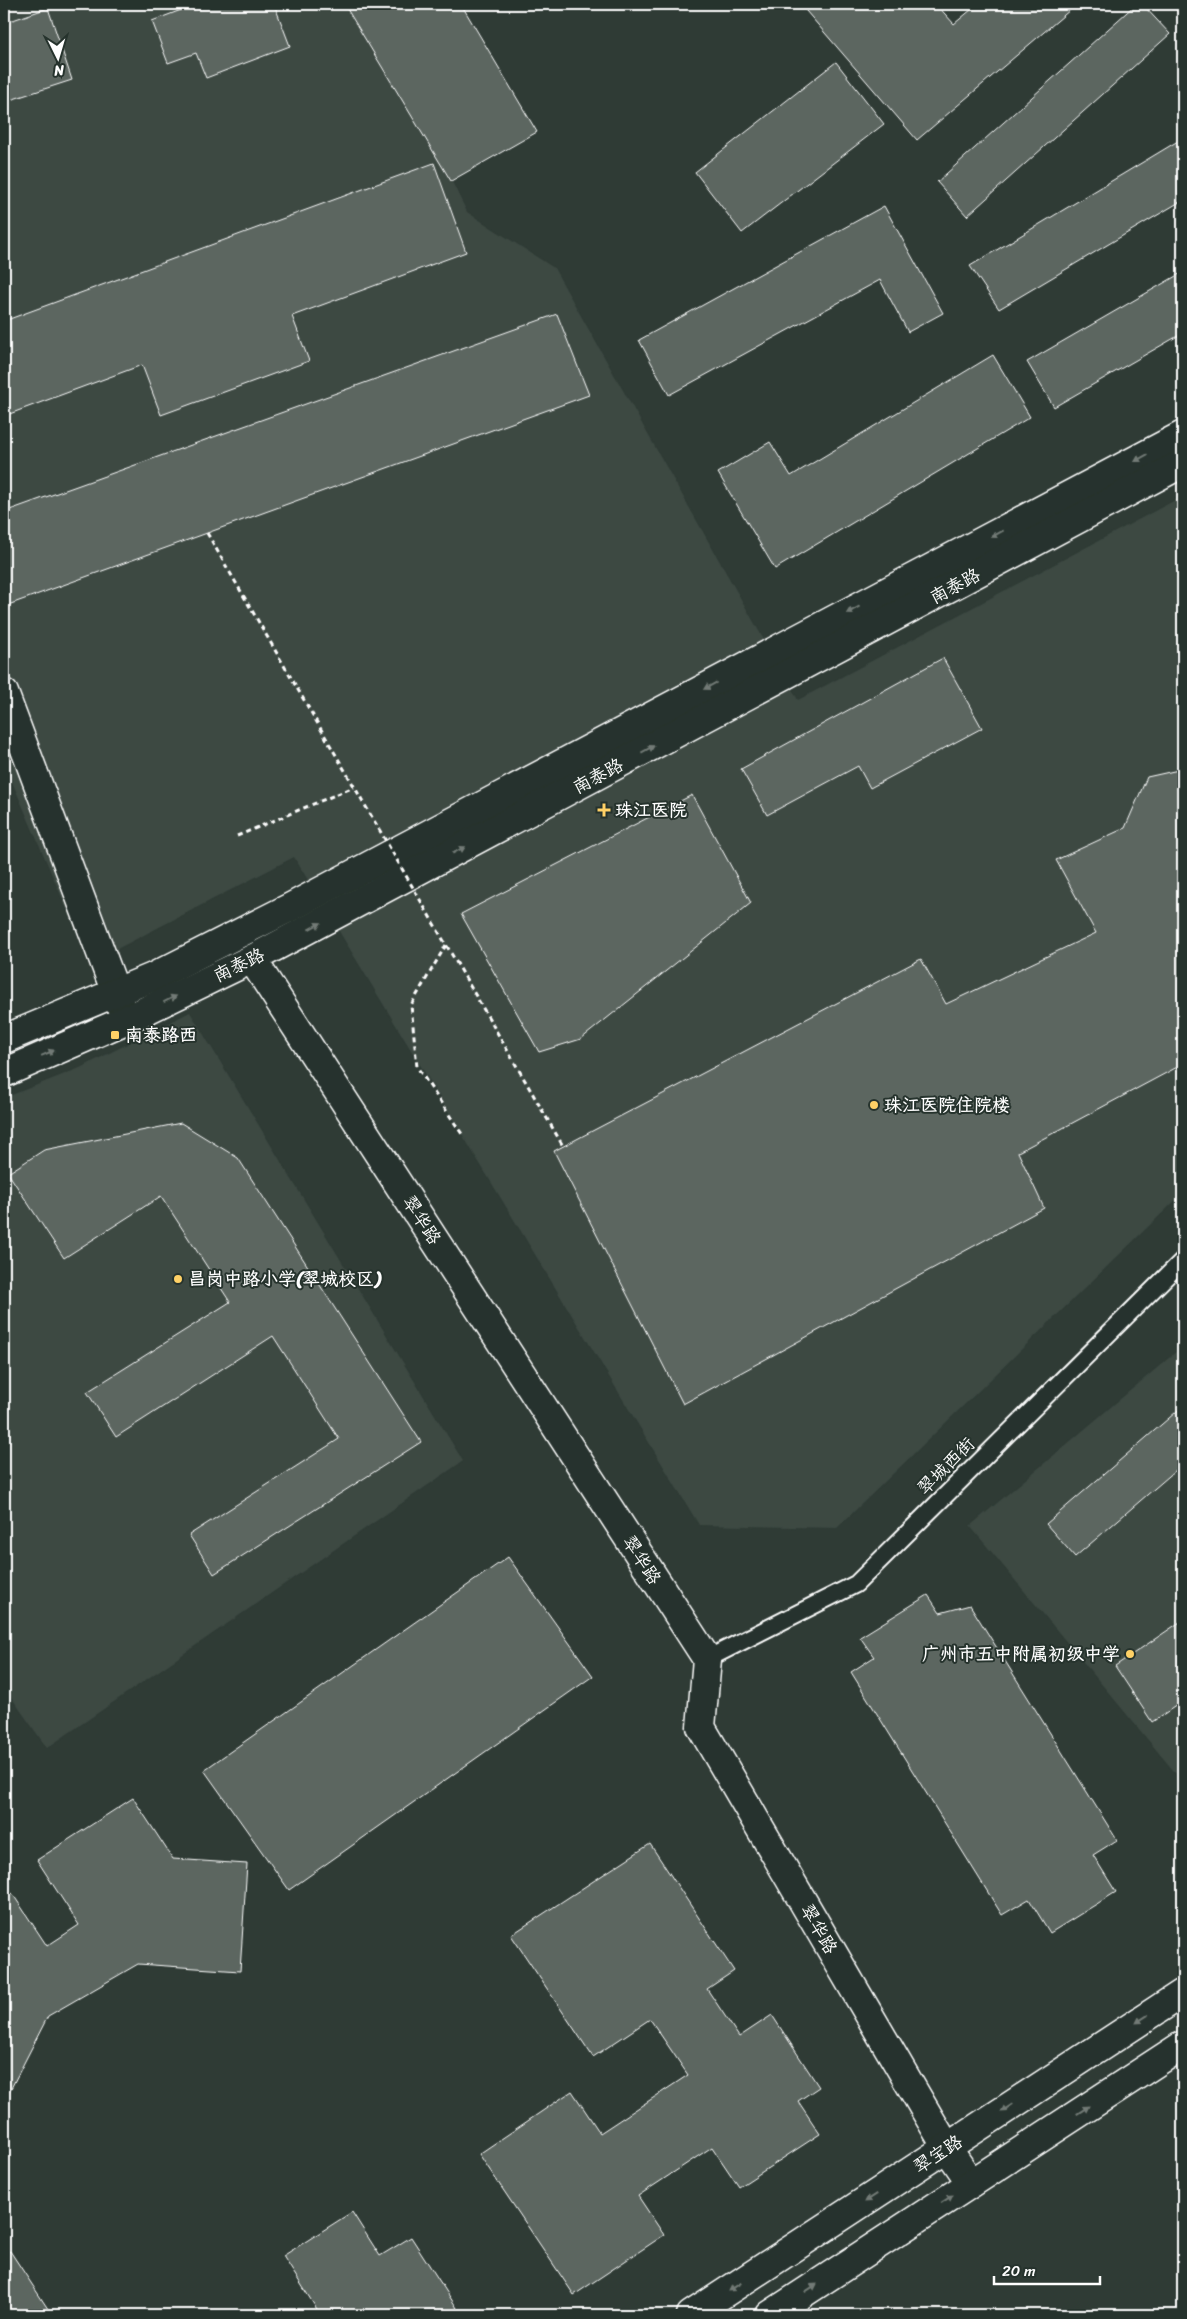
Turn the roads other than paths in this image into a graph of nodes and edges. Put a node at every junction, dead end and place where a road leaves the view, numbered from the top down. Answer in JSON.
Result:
{"nodes":[{"id":1,"x":1183,"y":435,"type":"edge"},
{"id":2,"x":1183,"y":464,"type":"edge"},
{"id":3,"x":4,"y":693,"type":"edge"},
{"id":4,"x":252,"y":959,"type":"junction"},
{"id":5,"x":116,"y":993,"type":"junction"},
{"id":6,"x":126,"y":1020,"type":"junction"},
{"id":7,"x":4,"y":1039,"type":"edge"},
{"id":8,"x":4,"y":1073,"type":"edge"},
{"id":9,"x":1183,"y":1260,"type":"edge"},
{"id":10,"x":707,"y":1659,"type":"junction"},
{"id":11,"x":1183,"y":1993,"type":"edge"},
{"id":12,"x":1183,"y":2046,"type":"edge"},
{"id":13,"x":947,"y":2148,"type":"junction"},
{"id":14,"x":971,"y":2183,"type":"junction"},
{"id":15,"x":691,"y":2315,"type":"edge"},
{"id":16,"x":770,"y":2315,"type":"edge"}],
"edges":[{"from":1,"to":5,"type":"street","name":"南泰路","one_way":true},
{"from":4,"to":2,"type":"street","name":"南泰路","one_way":true},
{"from":3,"to":5,"type":"street"},
{"from":6,"to":4,"type":"street","name":"南泰路","one_way":true},
{"from":4,"to":10,"type":"street","name":"翠华路"},
{"from":5,"to":6,"type":"street"},
{"from":5,"to":7,"type":"street","name":"南泰路"},
{"from":8,"to":6,"type":"street","name":"南泰路","one_way":true},
{"from":9,"to":10,"type":"lane","name":"翠城西街"},
{"from":10,"to":13,"type":"street","name":"翠华路"},
{"from":11,"to":13,"type":"street","name":"翠宝路","one_way":true},
{"from":14,"to":12,"type":"street","one_way":true},
{"from":13,"to":14,"type":"street","name":"翠华路"},
{"from":13,"to":15,"type":"street","name":"翠宝路","one_way":true},
{"from":16,"to":14,"type":"street","one_way":true}]}
